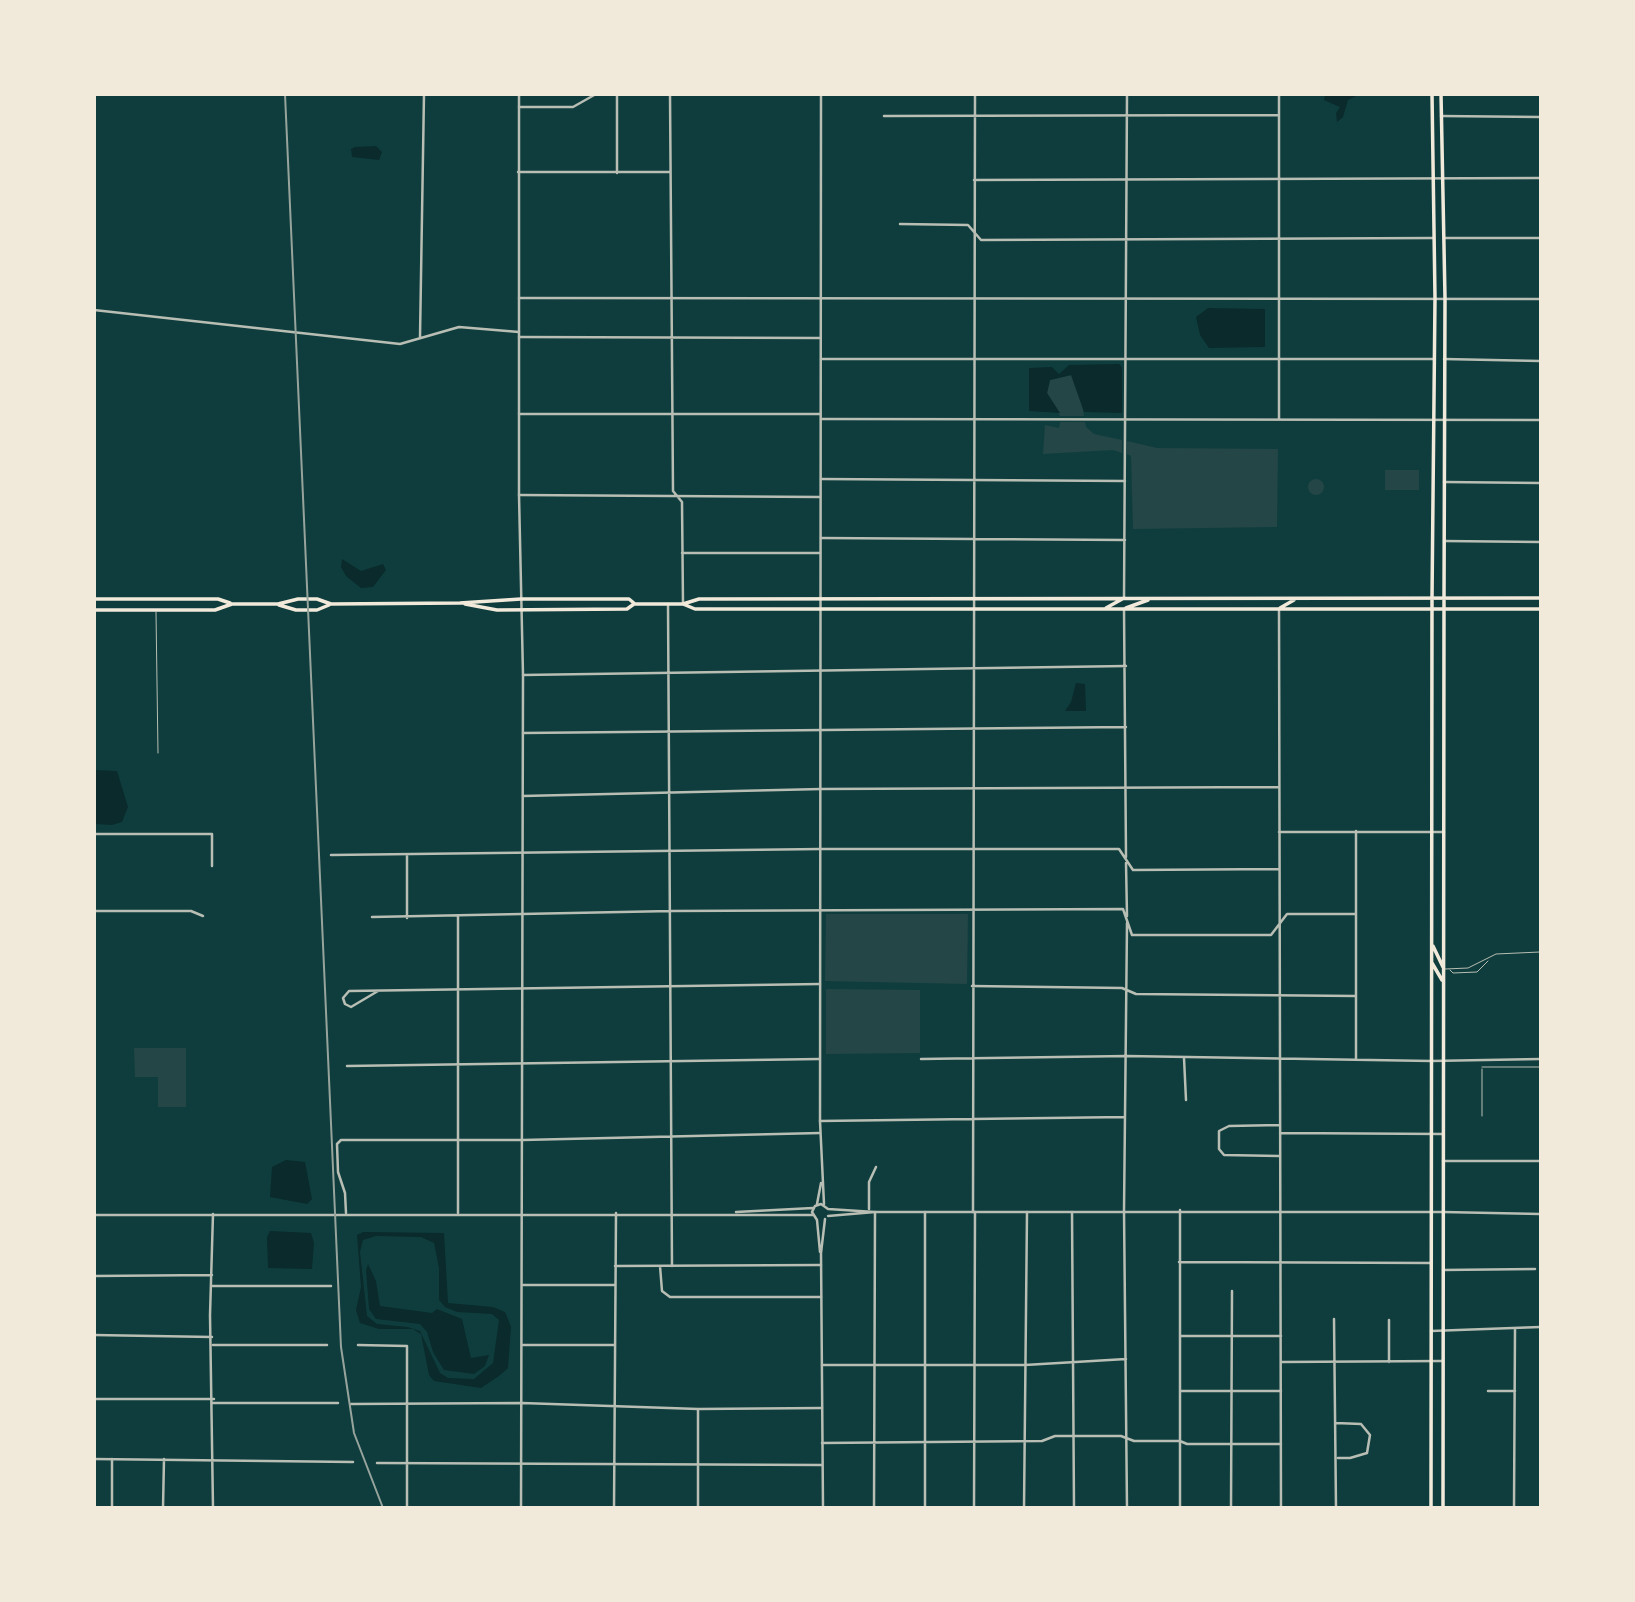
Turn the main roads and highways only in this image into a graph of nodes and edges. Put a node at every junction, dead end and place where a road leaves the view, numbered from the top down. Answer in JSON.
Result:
{"nodes":[{"id":1,"x":1432,"y":94,"type":"edge"},
{"id":2,"x":1441,"y":94,"type":"edge"},
{"id":3,"x":1124,"y":598,"type":"junction"},
{"id":4,"x":1300,"y":598,"type":"junction"},
{"id":5,"x":1432,"y":598,"type":"junction"},
{"id":6,"x":1444,"y":598,"type":"junction"},
{"id":7,"x":1541,"y":598,"type":"edge"},
{"id":8,"x":94,"y":599,"type":"edge"},
{"id":9,"x":1150,"y":599,"type":"junction"},
{"id":10,"x":1222,"y":599,"type":"junction"},
{"id":11,"x":460,"y":603,"type":"junction"},
{"id":12,"x":232,"y":604,"type":"junction"},
{"id":13,"x":278,"y":604,"type":"junction"},
{"id":14,"x":331,"y":604,"type":"junction"},
{"id":15,"x":635,"y":604,"type":"junction"},
{"id":16,"x":683,"y":604,"type":"junction"},
{"id":17,"x":1101,"y":609,"type":"junction"},
{"id":18,"x":1124,"y":609,"type":"junction"},
{"id":19,"x":1212,"y":609,"type":"junction"},
{"id":20,"x":1279,"y":609,"type":"junction"},
{"id":21,"x":1432,"y":609,"type":"junction"},
{"id":22,"x":1444,"y":609,"type":"junction"},
{"id":23,"x":1541,"y":609,"type":"edge"},
{"id":24,"x":94,"y":610,"type":"edge"},
{"id":25,"x":1432,"y":940,"type":"junction"},
{"id":26,"x":1432,"y":963,"type":"junction"},
{"id":27,"x":1444,"y":969,"type":"junction"},
{"id":28,"x":1444,"y":986,"type":"junction"},
{"id":29,"x":1431,"y":1507,"type":"edge"},
{"id":30,"x":1443,"y":1507,"type":"edge"}],
"edges":[{"from":1,"to":5,"type":"main road"},
{"from":2,"to":6,"type":"main road"},
{"from":3,"to":9,"type":"main road"},
{"from":3,"to":16,"type":"main road"},
{"from":3,"to":17,"type":"main road"},
{"from":4,"to":5,"type":"main road"},
{"from":4,"to":10,"type":"main road"},
{"from":4,"to":20,"type":"main road"},
{"from":5,"to":6,"type":"main road"},
{"from":5,"to":21,"type":"main road"},
{"from":6,"to":7,"type":"main road"},
{"from":6,"to":22,"type":"main road"},
{"from":8,"to":12,"type":"main road"},
{"from":9,"to":10,"type":"main road"},
{"from":9,"to":18,"type":"main road"},
{"from":10,"to":19,"type":"main road"},
{"from":11,"to":14,"type":"main road"},
{"from":11,"to":15,"type":"main road"},
{"from":11,"to":15,"type":"main road"},
{"from":12,"to":13,"type":"main road"},
{"from":12,"to":24,"type":"main road"},
{"from":13,"to":14,"type":"main road"},
{"from":13,"to":14,"type":"main road"},
{"from":15,"to":16,"type":"main road"},
{"from":16,"to":17,"type":"main road"},
{"from":17,"to":18,"type":"main road"},
{"from":18,"to":19,"type":"main road"},
{"from":19,"to":20,"type":"main road"},
{"from":20,"to":21,"type":"main road"},
{"from":21,"to":22,"type":"main road"},
{"from":21,"to":25,"type":"main road"},
{"from":22,"to":23,"type":"main road"},
{"from":22,"to":27,"type":"main road"},
{"from":25,"to":26,"type":"main road"},
{"from":25,"to":27,"type":"main road"},
{"from":26,"to":28,"type":"main road"},
{"from":26,"to":29,"type":"main road"},
{"from":27,"to":28,"type":"main road"},
{"from":28,"to":30,"type":"main road"}]}
